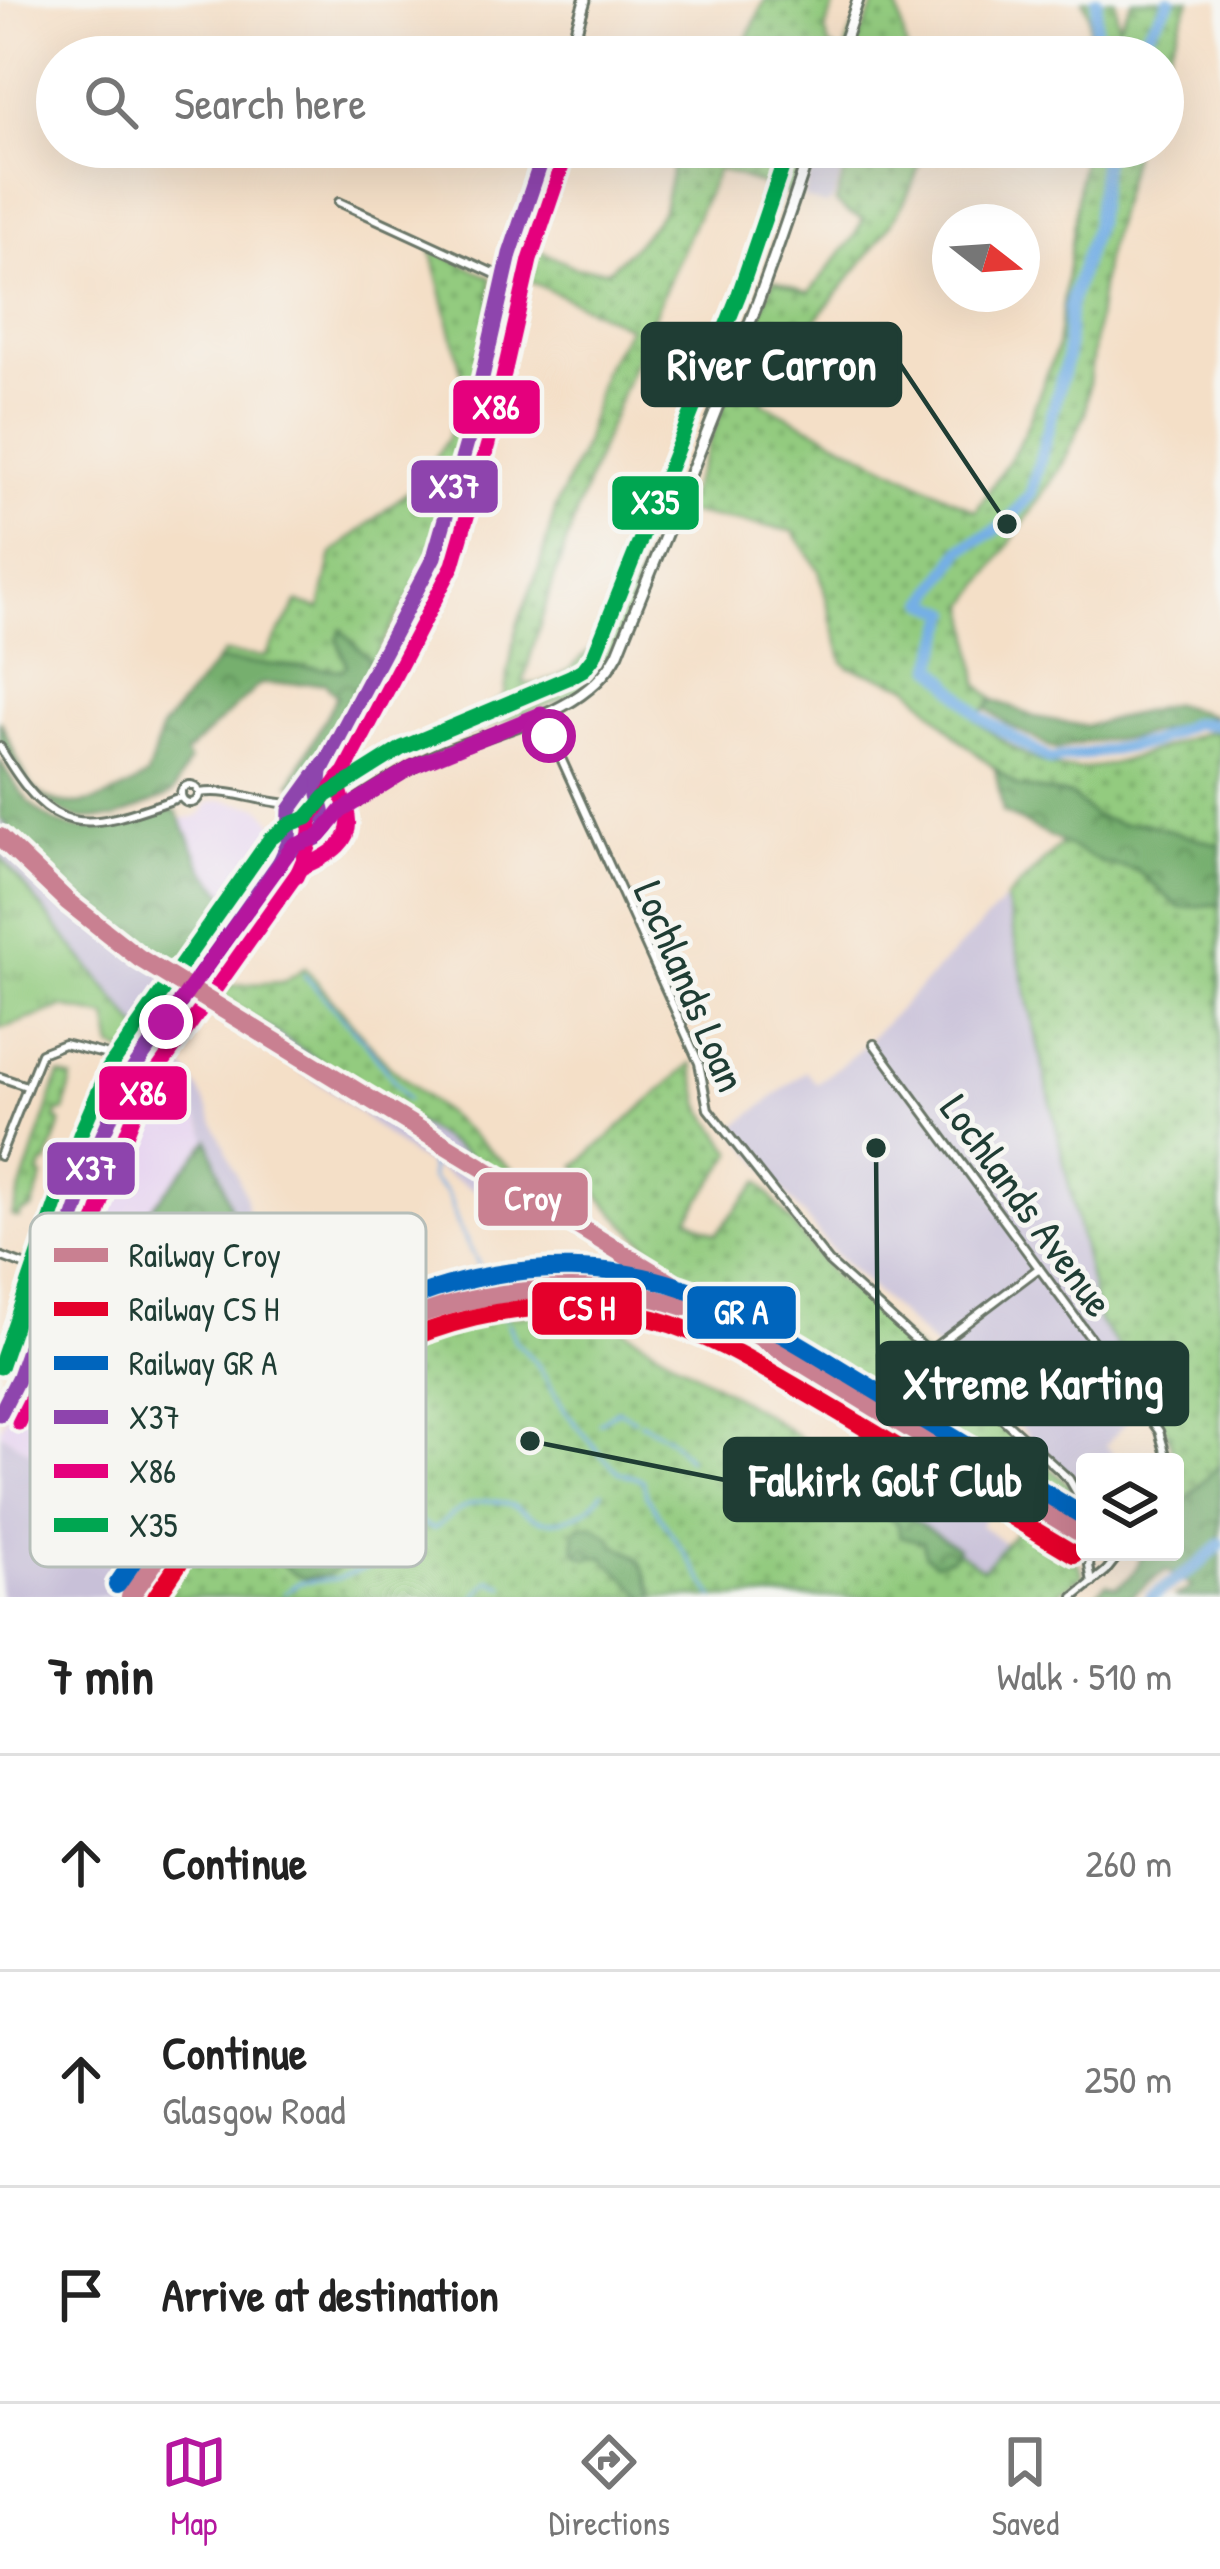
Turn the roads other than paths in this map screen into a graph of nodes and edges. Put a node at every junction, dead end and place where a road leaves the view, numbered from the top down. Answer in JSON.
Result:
{"nodes":[{"id":1,"x":585,"y":0,"type":"edge"},
{"id":2,"x":858,"y":0,"type":"edge"},
{"id":3,"x":574,"y":36,"type":"edge"},
{"id":4,"x":846,"y":36,"type":"edge"},
{"id":5,"x":539,"y":168,"type":"edge"},
{"id":6,"x":805,"y":168,"type":"edge"},
{"id":7,"x":339,"y":202,"type":"dead end"},
{"id":8,"x":504,"y":278,"type":"junction"},
{"id":9,"x":541,"y":714,"type":"junction"},
{"id":10,"x":0,"y":748,"type":"edge"},
{"id":11,"x":323,"y":766,"type":"junction"},
{"id":12,"x":271,"y":802,"type":"junction"},
{"id":13,"x":297,"y":802,"type":"junction"},
{"id":14,"x":358,"y":802,"type":"junction"},
{"id":15,"x":322,"y":804,"type":"junction"},
{"id":16,"x":288,"y":825,"type":"junction"},
{"id":17,"x":327,"y":826,"type":"junction"},
{"id":18,"x":305,"y":840,"type":"junction"},
{"id":19,"x":284,"y":856,"type":"junction"},
{"id":20,"x":874,"y":1045,"type":"dead end"},
{"id":21,"x":0,"y":1077,"type":"edge"},
{"id":22,"x":26,"y":1086,"type":"junction"},
{"id":23,"x":0,"y":1156,"type":"edge"},
{"id":24,"x":69,"y":1188,"type":"junction"},
{"id":25,"x":82,"y":1193,"type":"junction"},
{"id":26,"x":60,"y":1213,"type":"edge"},
{"id":27,"x":75,"y":1213,"type":"edge"},
{"id":28,"x":0,"y":1256,"type":"edge"},
{"id":29,"x":30,"y":1268,"type":"edge"},
{"id":30,"x":1039,"y":1268,"type":"junction"},
{"id":31,"x":30,"y":1294,"type":"edge"},
{"id":32,"x":30,"y":1346,"type":"edge"},
{"id":33,"x":928,"y":1352,"type":"junction"},
{"id":34,"x":0,"y":1372,"type":"edge"},
{"id":35,"x":0,"y":1414,"type":"edge"},
{"id":36,"x":1165,"y":1453,"type":"edge"},
{"id":37,"x":1076,"y":1491,"type":"edge"},
{"id":38,"x":1089,"y":1561,"type":"edge"},
{"id":39,"x":1113,"y":1561,"type":"edge"},
{"id":40,"x":1092,"y":1584,"type":"junction"},
{"id":41,"x":1080,"y":1595,"type":"edge"}],
"edges":[{"from":1,"to":3,"type":"main road"},
{"from":2,"to":4,"type":"main road"},
{"from":5,"to":8,"type":"main road"},
{"from":6,"to":9,"type":"main road"},
{"from":7,"to":8,"type":"street"},
{"from":8,"to":11,"type":"main road"},
{"from":9,"to":14,"type":"main road"},
{"from":9,"to":33,"type":"street","name":"Lochlands Loan"},
{"from":10,"to":12,"type":"street"},
{"from":11,"to":13,"type":"main road"},
{"from":11,"to":15,"type":"main road"},
{"from":12,"to":13,"type":"street"},
{"from":12,"to":16,"type":"street"},
{"from":13,"to":15,"type":"main road"},
{"from":13,"to":16,"type":"main road"},
{"from":14,"to":15,"type":"main road"},
{"from":14,"to":17,"type":"main road"},
{"from":15,"to":17,"type":"main road"},
{"from":16,"to":18,"type":"main road"},
{"from":16,"to":19,"type":"main road"},
{"from":17,"to":18,"type":"main road"},
{"from":18,"to":19,"type":"main road"},
{"from":19,"to":25,"type":"main road"},
{"from":20,"to":30,"type":"street","name":"Lochlands Avenue"},
{"from":21,"to":22,"type":"street"},
{"from":22,"to":23,"type":"street"},
{"from":22,"to":24,"type":"street"},
{"from":24,"to":25,"type":"street"},
{"from":24,"to":26,"type":"street"},
{"from":25,"to":27,"type":"main road"},
{"from":28,"to":29,"type":"street"},
{"from":30,"to":33,"type":"street"},
{"from":30,"to":36,"type":"street","name":"Lochlands Avenue"},
{"from":31,"to":34,"type":"street"},
{"from":32,"to":35,"type":"main road"},
{"from":33,"to":37,"type":"street","name":"Lochlands Loan"},
{"from":38,"to":40,"type":"street"},
{"from":39,"to":40,"type":"street"},
{"from":40,"to":41,"type":"street"}]}
